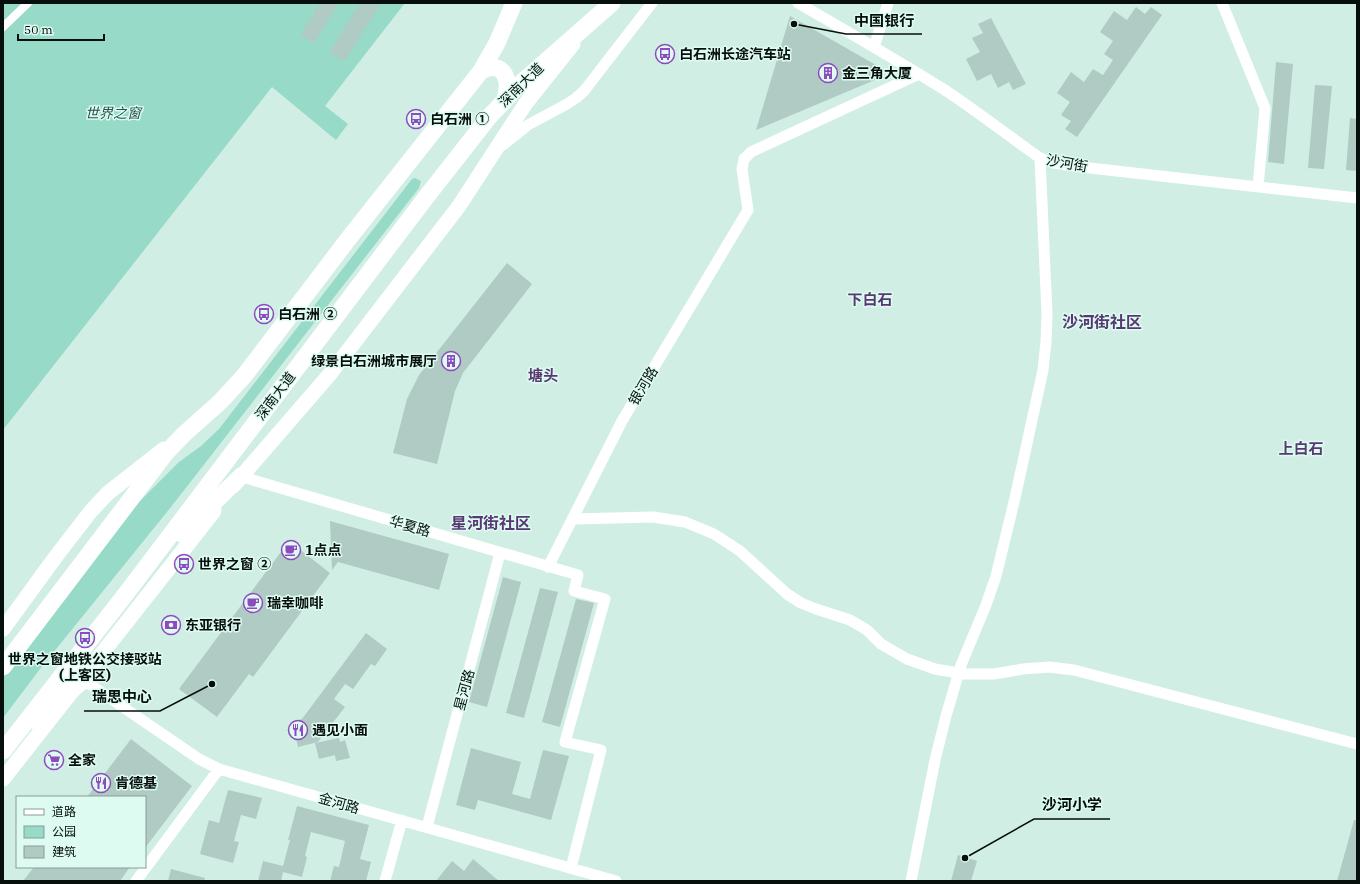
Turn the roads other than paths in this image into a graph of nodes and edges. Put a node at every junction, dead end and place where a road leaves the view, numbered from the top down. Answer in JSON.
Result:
{"nodes":[{"id":1,"x":28,"y":3,"type":"edge"},
{"id":2,"x":514,"y":3,"type":"edge"},
{"id":3,"x":612,"y":3,"type":"edge"},
{"id":4,"x":652,"y":3,"type":"edge"},
{"id":5,"x":798,"y":3,"type":"edge"},
{"id":6,"x":888,"y":3,"type":"edge"},
{"id":7,"x":1222,"y":3,"type":"edge"},
{"id":8,"x":591,"y":21,"type":"junction"},
{"id":9,"x":3,"y":27,"type":"edge"},
{"id":10,"x":874,"y":46,"type":"junction"},
{"id":11,"x":481,"y":71,"type":"junction"},
{"id":12,"x":919,"y":74,"type":"junction"},
{"id":13,"x":505,"y":99,"type":"junction"},
{"id":14,"x":1040,"y":158,"type":"junction"},
{"id":15,"x":490,"y":159,"type":"junction"},
{"id":16,"x":1258,"y":187,"type":"junction"},
{"id":17,"x":1357,"y":198,"type":"edge"},
{"id":18,"x":182,"y":435,"type":"junction"},
{"id":19,"x":241,"y":476,"type":"junction"},
{"id":20,"x":572,"y":519,"type":"junction"},
{"id":21,"x":500,"y":553,"type":"junction"},
{"id":22,"x":548,"y":566,"type":"junction"},
{"id":23,"x":125,"y":595,"type":"junction"},
{"id":24,"x":3,"y":629,"type":"edge"},
{"id":25,"x":4,"y":666,"type":"edge"},
{"id":26,"x":959,"y":673,"type":"junction"},
{"id":27,"x":82,"y":680,"type":"junction"},
{"id":28,"x":1357,"y":744,"type":"edge"},
{"id":29,"x":3,"y":751,"type":"edge"},
{"id":30,"x":219,"y":769,"type":"junction"},
{"id":31,"x":3,"y":779,"type":"edge"},
{"id":32,"x":402,"y":820,"type":"junction"},
{"id":33,"x":427,"y":827,"type":"junction"},
{"id":34,"x":146,"y":868,"type":"edge"},
{"id":35,"x":146,"y":868,"type":"edge"},
{"id":36,"x":571,"y":868,"type":"junction"},
{"id":37,"x":136,"y":881,"type":"edge"},
{"id":38,"x":385,"y":881,"type":"edge"},
{"id":39,"x":616,"y":881,"type":"edge"},
{"id":40,"x":911,"y":881,"type":"edge"}],
"edges":[{"from":1,"to":9,"type":"street"},
{"from":2,"to":11,"type":"main road"},
{"from":3,"to":8,"type":"main road","name":"深南大道"},
{"from":4,"to":15,"type":"street"},
{"from":5,"to":10,"type":"street","name":"沙河街"},
{"from":6,"to":10,"type":"street"},
{"from":7,"to":16,"type":"street"},
{"from":8,"to":13,"type":"main road","name":"深南大道"},
{"from":8,"to":15,"type":"main road"},
{"from":10,"to":12,"type":"street","name":"沙河街"},
{"from":11,"to":13,"type":"main road"},
{"from":11,"to":18,"type":"main road"},
{"from":12,"to":14,"type":"street","name":"沙河街"},
{"from":12,"to":20,"type":"street","name":"银河路"},
{"from":13,"to":23,"type":"main road","name":"深南大道"},
{"from":14,"to":16,"type":"street","name":"沙河街"},
{"from":14,"to":26,"type":"street"},
{"from":15,"to":19,"type":"main road"},
{"from":16,"to":17,"type":"street","name":"沙河街"},
{"from":18,"to":24,"type":"main road"},
{"from":18,"to":25,"type":"main road"},
{"from":19,"to":21,"type":"street","name":"华夏路"},
{"from":19,"to":23,"type":"main road"},
{"from":19,"to":27,"type":"main road"},
{"from":20,"to":22,"type":"street","name":"银河路"},
{"from":20,"to":26,"type":"street"},
{"from":21,"to":22,"type":"street","name":"华夏路"},
{"from":21,"to":33,"type":"street","name":"星河路"},
{"from":22,"to":36,"type":"street","name":"华夏路"},
{"from":23,"to":29,"type":"main road","name":"深南大道"},
{"from":26,"to":28,"type":"street"},
{"from":26,"to":40,"type":"street"},
{"from":27,"to":29,"type":"main road"},
{"from":27,"to":30,"type":"street","name":"金河路"},
{"from":27,"to":31,"type":"main road"},
{"from":30,"to":32,"type":"street","name":"金河路"},
{"from":30,"to":35,"type":"street"},
{"from":32,"to":33,"type":"street","name":"金河路"},
{"from":32,"to":38,"type":"street"},
{"from":33,"to":36,"type":"street","name":"金河路"},
{"from":34,"to":37,"type":"street"},
{"from":36,"to":39,"type":"street","name":"金河路"}]}
